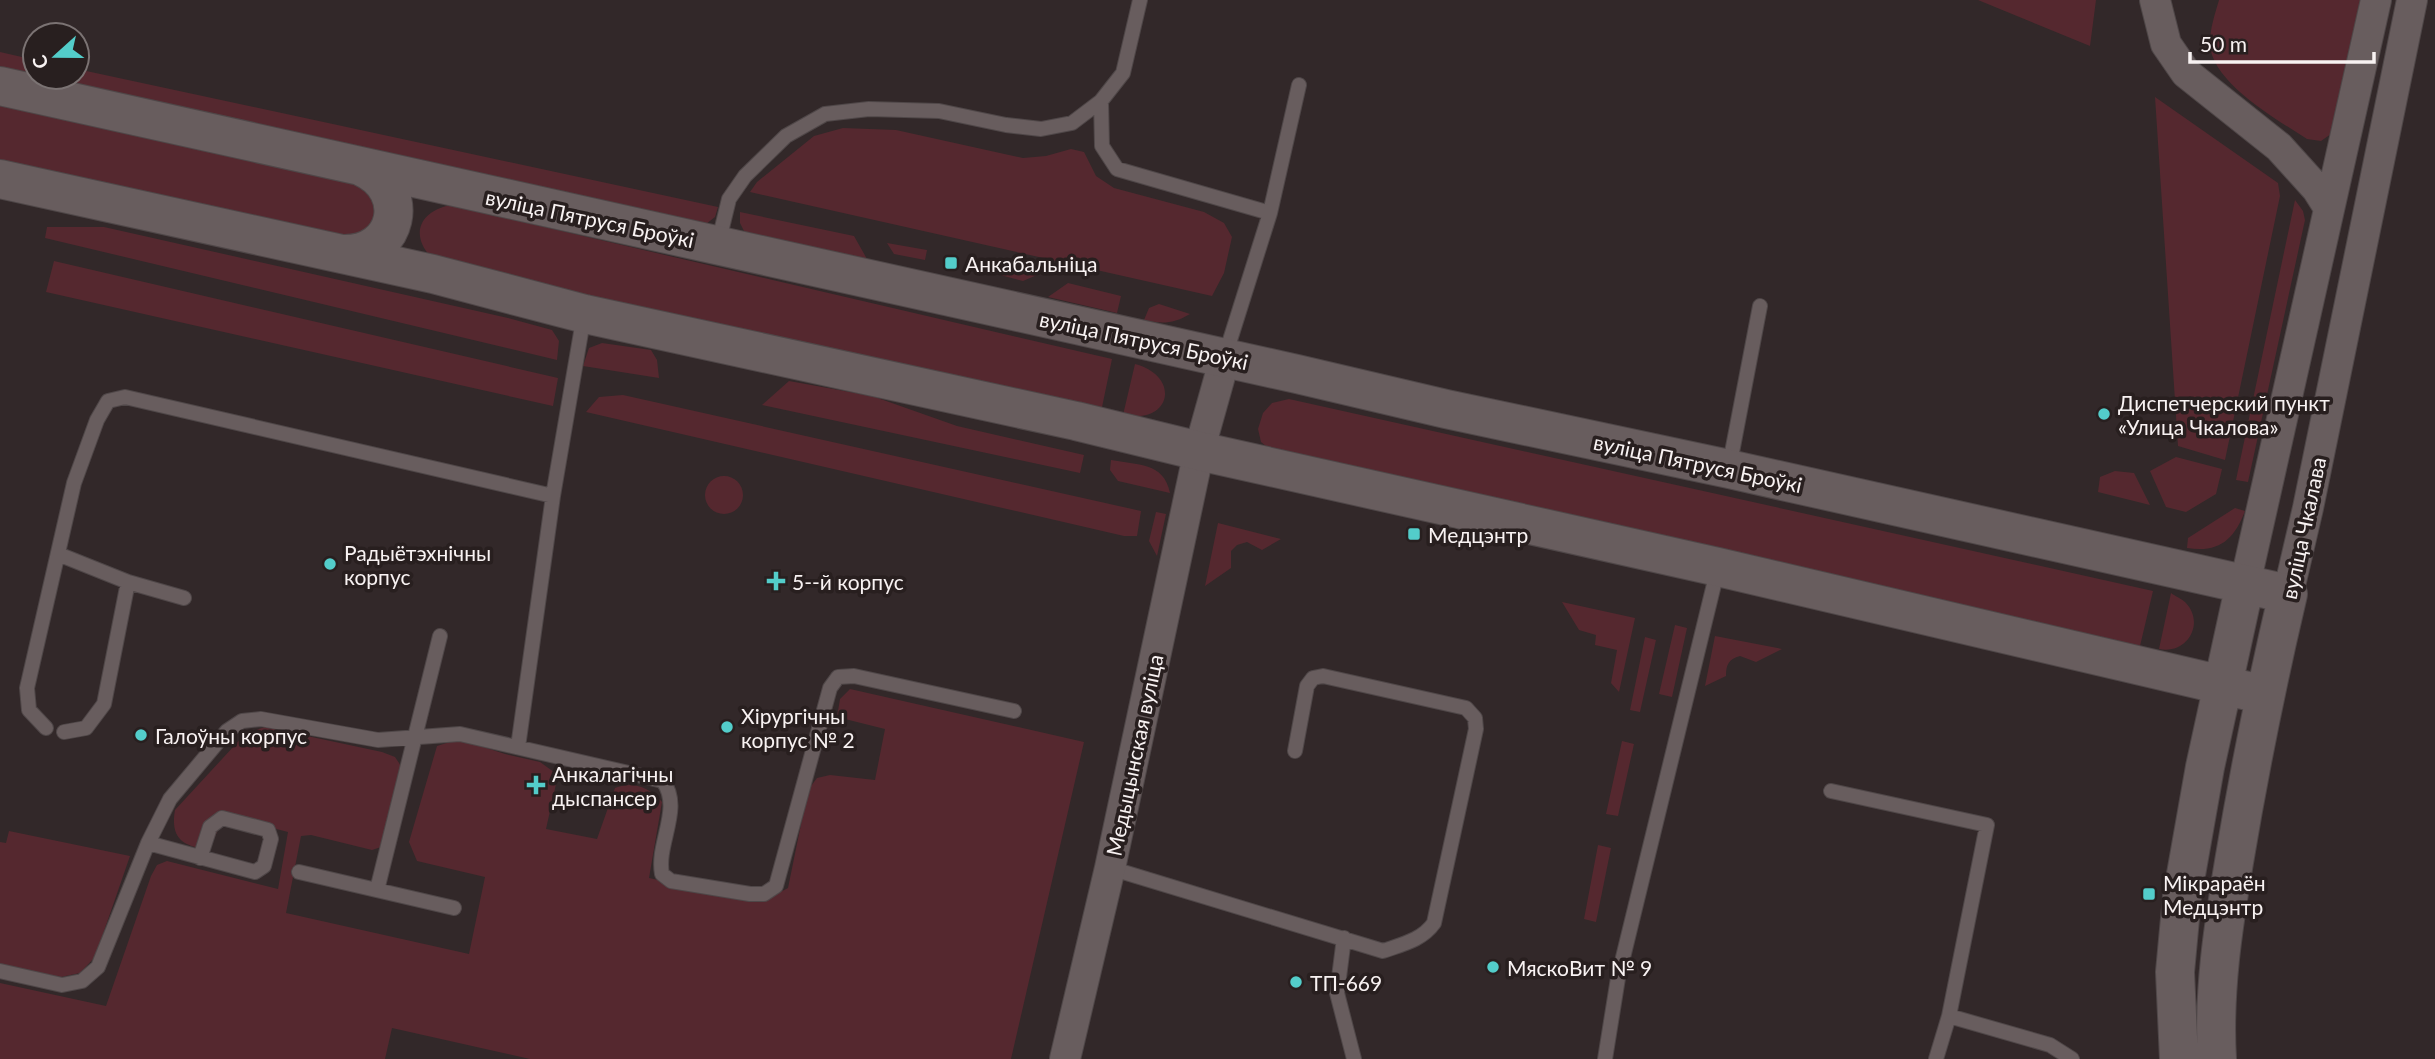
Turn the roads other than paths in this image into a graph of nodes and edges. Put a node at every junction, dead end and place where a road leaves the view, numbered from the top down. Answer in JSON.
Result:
{"nodes":[{"id":1,"x":1140,"y":0,"type":"edge"},
{"id":2,"x":2155,"y":0,"type":"edge"},
{"id":3,"x":2375,"y":0,"type":"edge"},
{"id":4,"x":2412,"y":0,"type":"edge"},
{"id":5,"x":1299,"y":85,"type":"dead end"},
{"id":6,"x":0,"y":86,"type":"edge"},
{"id":7,"x":1101,"y":102,"type":"junction"},
{"id":8,"x":362,"y":167,"type":"junction"},
{"id":9,"x":0,"y":179,"type":"edge"},
{"id":10,"x":456,"y":188,"type":"junction"},
{"id":11,"x":2329,"y":208,"type":"junction"},
{"id":12,"x":1270,"y":213,"type":"junction"},
{"id":13,"x":718,"y":246,"type":"junction"},
{"id":14,"x":342,"y":254,"type":"junction"},
{"id":15,"x":433,"y":274,"type":"junction"},
{"id":16,"x":1760,"y":306,"type":"dead end"},
{"id":17,"x":584,"y":314,"type":"junction"},
{"id":18,"x":1225,"y":358,"type":"junction"},
{"id":19,"x":1199,"y":451,"type":"junction"},
{"id":20,"x":1729,"y":469,"type":"junction"},
{"id":21,"x":553,"y":496,"type":"junction"},
{"id":22,"x":58,"y":554,"type":"junction"},
{"id":23,"x":1718,"y":567,"type":"junction"},
{"id":24,"x":128,"y":582,"type":"junction"},
{"id":25,"x":2245,"y":584,"type":"junction"},
{"id":26,"x":2288,"y":594,"type":"junction"},
{"id":27,"x":184,"y":598,"type":"dead end"},
{"id":28,"x":440,"y":636,"type":"dead end"},
{"id":29,"x":2222,"y":685,"type":"junction"},
{"id":30,"x":2265,"y":695,"type":"junction"},
{"id":31,"x":1014,"y":710,"type":"dead end"},
{"id":32,"x":46,"y":728,"type":"dead end"},
{"id":33,"x":64,"y":732,"type":"dead end"},
{"id":34,"x":415,"y":737,"type":"junction"},
{"id":35,"x":519,"y":747,"type":"junction"},
{"id":36,"x":1295,"y":751,"type":"dead end"},
{"id":37,"x":1831,"y":791,"type":"dead end"},
{"id":38,"x":148,"y":843,"type":"junction"},
{"id":39,"x":200,"y":858,"type":"junction"},
{"id":40,"x":1110,"y":868,"type":"junction"},
{"id":41,"x":299,"y":872,"type":"dead end"},
{"id":42,"x":377,"y":890,"type":"junction"},
{"id":43,"x":454,"y":908,"type":"dead end"},
{"id":44,"x":1344,"y":938,"type":"junction"},
{"id":45,"x":0,"y":971,"type":"edge"},
{"id":46,"x":1949,"y":1016,"type":"junction"},
{"id":47,"x":1065,"y":1059,"type":"edge"},
{"id":48,"x":1354,"y":1059,"type":"edge"},
{"id":49,"x":1605,"y":1059,"type":"edge"},
{"id":50,"x":1936,"y":1059,"type":"edge"},
{"id":51,"x":2072,"y":1059,"type":"edge"},
{"id":52,"x":2179,"y":1059,"type":"edge"},
{"id":53,"x":2217,"y":1059,"type":"edge"}],
"edges":[{"from":1,"to":7,"type":"lane"},
{"from":2,"to":11,"type":"street"},
{"from":3,"to":11,"type":"street"},
{"from":4,"to":26,"type":"street","name":"вуліца Чкалава"},
{"from":5,"to":12,"type":"lane"},
{"from":6,"to":8,"type":"main road","name":"вуліца Пятруся Броўкі"},
{"from":7,"to":12,"type":"lane"},
{"from":7,"to":13,"type":"lane"},
{"from":8,"to":10,"type":"main road","name":"вуліца Пятруся Броўкі"},
{"from":8,"to":14,"type":"main road"},
{"from":9,"to":14,"type":"main road"},
{"from":10,"to":13,"type":"main road","name":"вуліца Пятруся Броўкі"},
{"from":10,"to":15,"type":"main road"},
{"from":11,"to":25,"type":"street"},
{"from":12,"to":18,"type":"lane"},
{"from":13,"to":18,"type":"main road","name":"вуліца Пятруся Броўкі"},
{"from":14,"to":15,"type":"main road"},
{"from":15,"to":17,"type":"main road"},
{"from":16,"to":20,"type":"lane"},
{"from":17,"to":19,"type":"main road"},
{"from":17,"to":21,"type":"lane"},
{"from":18,"to":19,"type":"street","name":"Медыцынская вуліца"},
{"from":18,"to":20,"type":"main road","name":"вуліца Пятруся Броўкі"},
{"from":19,"to":23,"type":"main road"},
{"from":19,"to":40,"type":"street","name":"Медыцынская вуліца"},
{"from":20,"to":25,"type":"main road","name":"вуліца Пятруся Броўкі"},
{"from":21,"to":22,"type":"lane"},
{"from":21,"to":35,"type":"lane"},
{"from":22,"to":24,"type":"lane"},
{"from":22,"to":32,"type":"lane"},
{"from":23,"to":29,"type":"main road"},
{"from":23,"to":49,"type":"lane"},
{"from":24,"to":27,"type":"lane"},
{"from":24,"to":33,"type":"lane"},
{"from":25,"to":26,"type":"main road","name":"вуліца Пятруся Броўкі"},
{"from":25,"to":29,"type":"main road"},
{"from":26,"to":30,"type":"main road","name":"вуліца Чкалава"},
{"from":28,"to":34,"type":"lane"},
{"from":29,"to":30,"type":"main road"},
{"from":29,"to":52,"type":"main road"},
{"from":30,"to":53,"type":"main road","name":"вуліца Чкалава"},
{"from":31,"to":35,"type":"lane"},
{"from":34,"to":35,"type":"lane"},
{"from":34,"to":38,"type":"lane"},
{"from":34,"to":42,"type":"lane"},
{"from":36,"to":44,"type":"lane"},
{"from":37,"to":46,"type":"lane"},
{"from":38,"to":39,"type":"lane"},
{"from":38,"to":45,"type":"lane"},
{"from":39,"to":39,"type":"lane"},
{"from":40,"to":44,"type":"lane"},
{"from":40,"to":47,"type":"street","name":"Медыцынская вуліца"},
{"from":41,"to":42,"type":"lane"},
{"from":42,"to":43,"type":"lane"},
{"from":44,"to":48,"type":"lane"},
{"from":46,"to":50,"type":"lane"},
{"from":46,"to":51,"type":"lane"}]}
